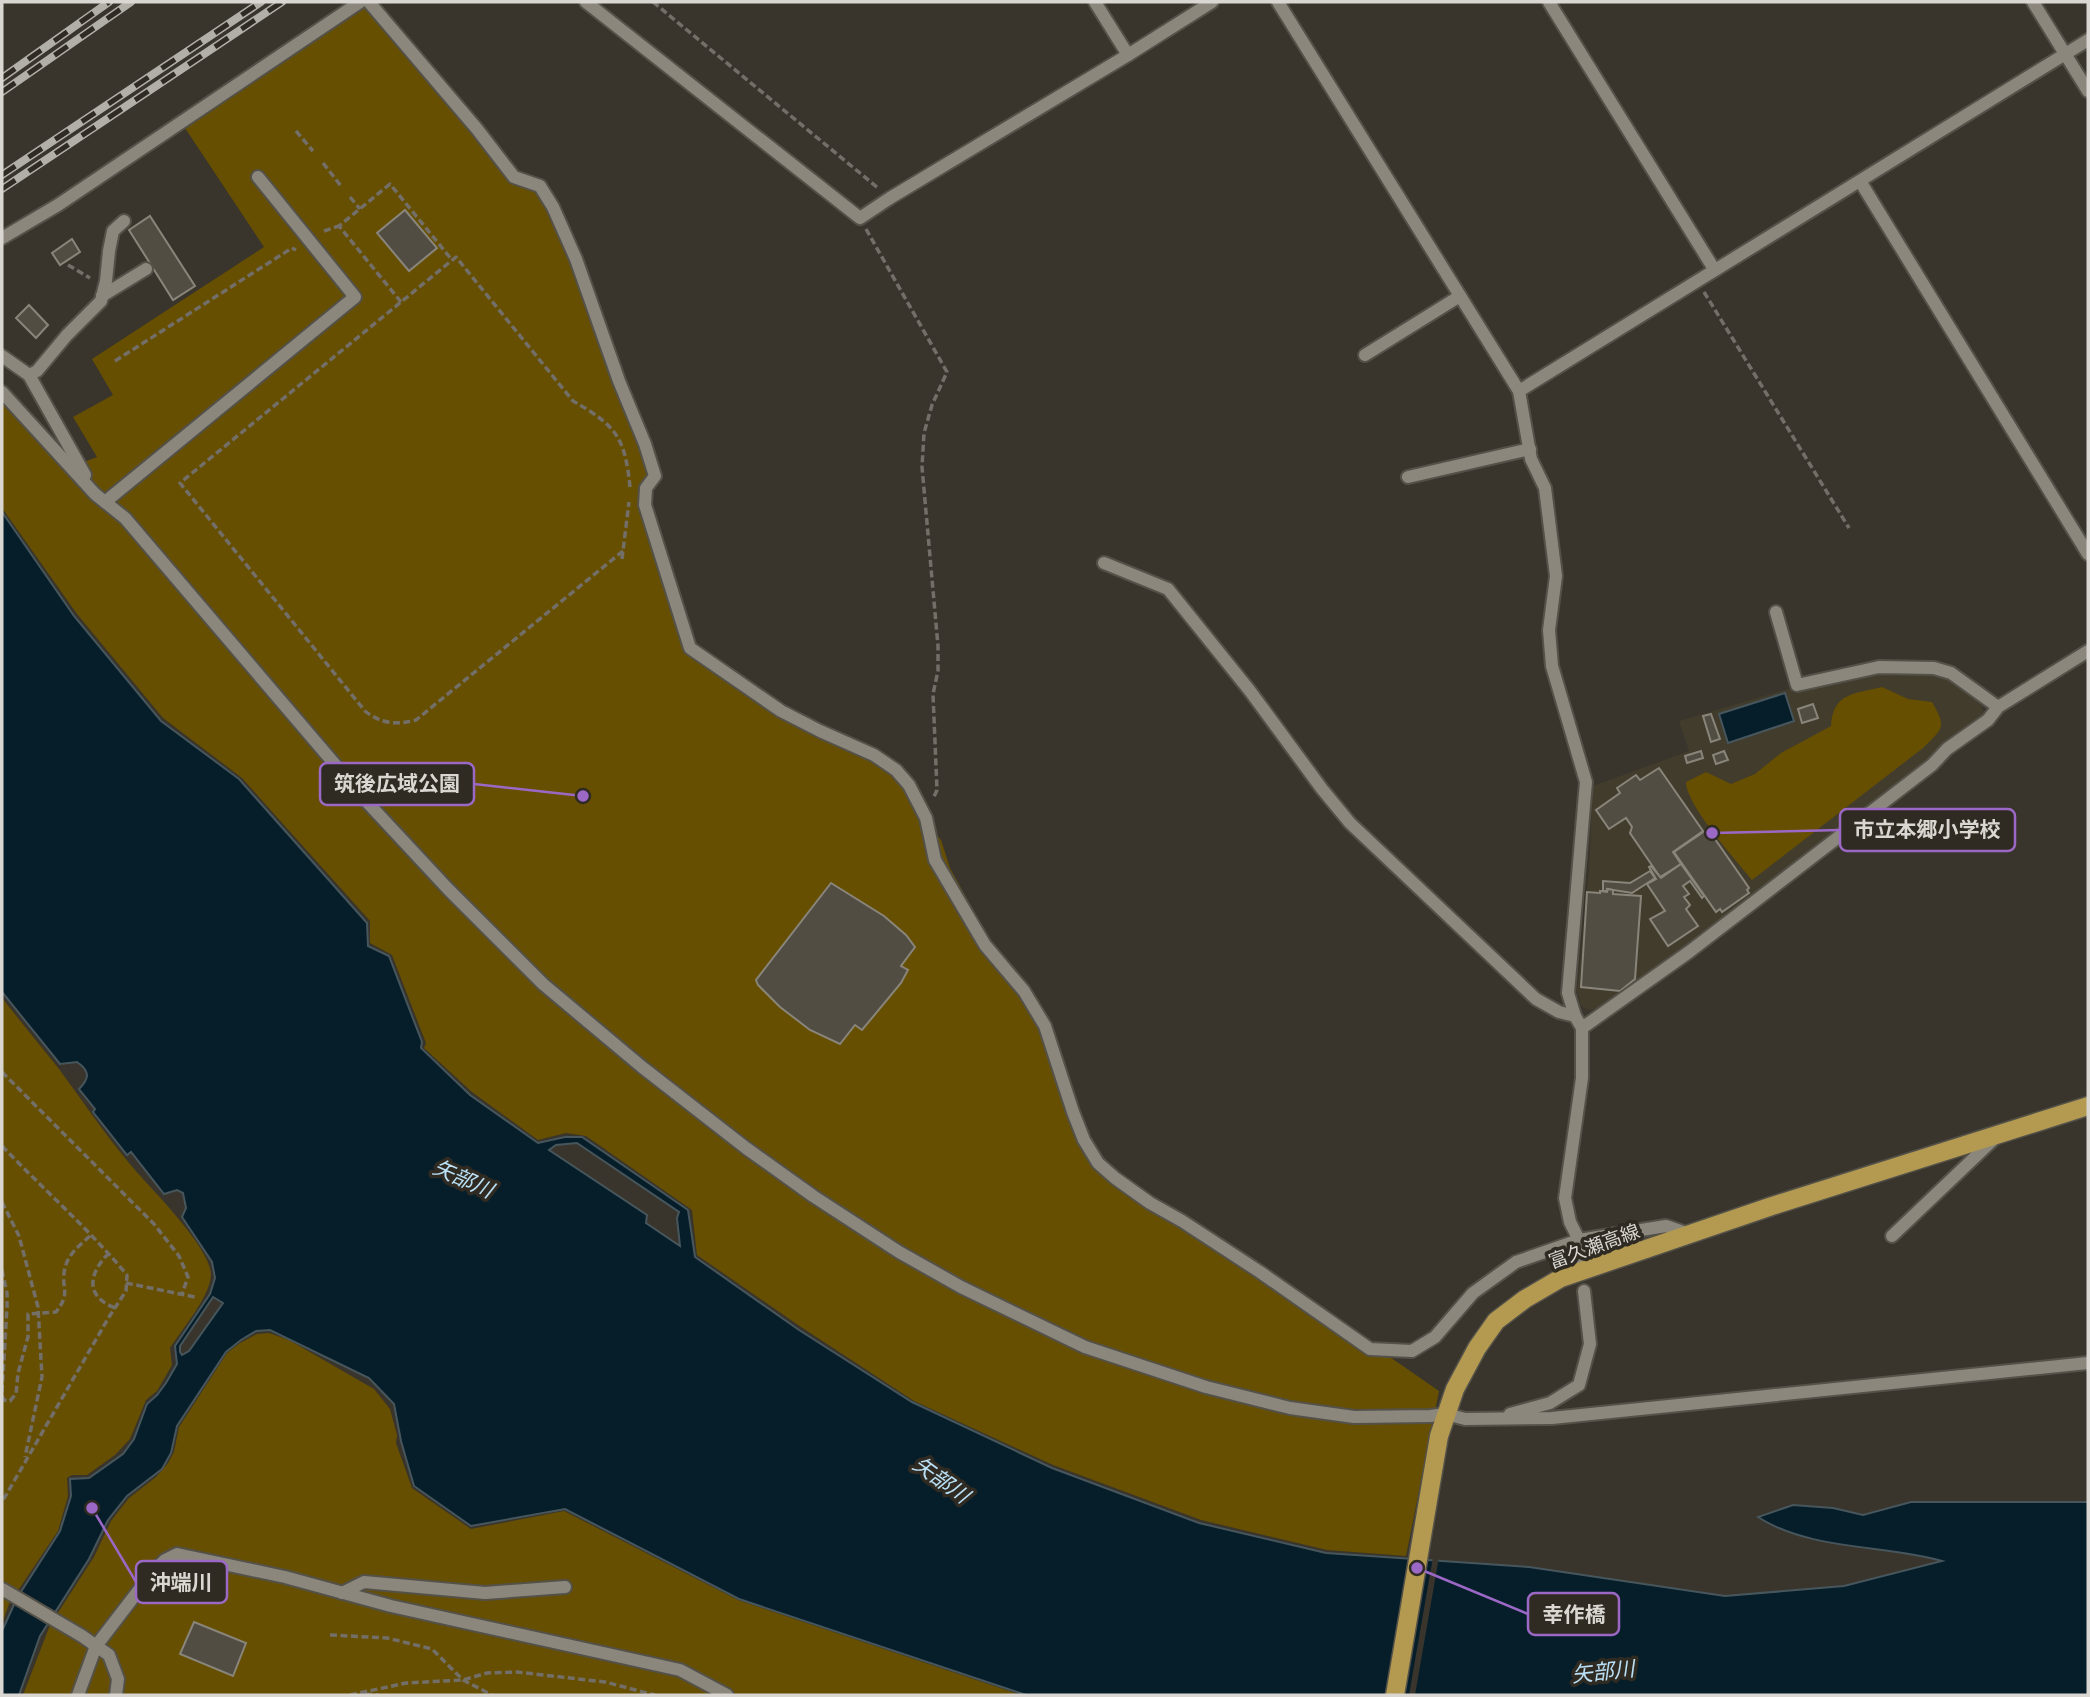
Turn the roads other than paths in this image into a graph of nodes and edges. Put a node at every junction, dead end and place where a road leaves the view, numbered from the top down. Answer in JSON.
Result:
{"nodes":[{"id":1,"x":360,"y":2,"type":"edge"},
{"id":2,"x":369,"y":2,"type":"edge"},
{"id":3,"x":586,"y":2,"type":"edge"},
{"id":4,"x":1095,"y":2,"type":"edge"},
{"id":5,"x":1212,"y":2,"type":"edge"},
{"id":6,"x":1278,"y":2,"type":"edge"},
{"id":7,"x":1549,"y":2,"type":"edge"},
{"id":8,"x":2033,"y":2,"type":"edge"},
{"id":9,"x":2088,"y":40,"type":"edge"},
{"id":10,"x":2065,"y":54,"type":"junction"},
{"id":11,"x":1128,"y":55,"type":"junction"},
{"id":12,"x":2088,"y":91,"type":"edge"},
{"id":13,"x":258,"y":177,"type":"dead end"},
{"id":14,"x":1860,"y":181,"type":"junction"},
{"id":15,"x":124,"y":221,"type":"dead end"},
{"id":16,"x":2,"y":238,"type":"edge"},
{"id":17,"x":146,"y":269,"type":"dead end"},
{"id":18,"x":1714,"y":270,"type":"junction"},
{"id":19,"x":104,"y":290,"type":"junction"},
{"id":20,"x":1460,"y":296,"type":"junction"},
{"id":21,"x":1365,"y":355,"type":"dead end"},
{"id":22,"x":2,"y":356,"type":"edge"},
{"id":23,"x":29,"y":375,"type":"junction"},
{"id":24,"x":1519,"y":391,"type":"junction"},
{"id":25,"x":2,"y":392,"type":"edge"},
{"id":26,"x":1530,"y":449,"type":"junction"},
{"id":27,"x":1408,"y":477,"type":"dead end"},
{"id":28,"x":100,"y":498,"type":"junction"},
{"id":29,"x":2088,"y":554,"type":"edge"},
{"id":30,"x":1104,"y":563,"type":"dead end"},
{"id":31,"x":1776,"y":612,"type":"dead end"},
{"id":32,"x":2088,"y":651,"type":"edge"},
{"id":33,"x":1998,"y":707,"type":"junction"},
{"id":34,"x":1579,"y":1022,"type":"junction"},
{"id":35,"x":2088,"y":1106,"type":"edge"},
{"id":36,"x":1998,"y":1135,"type":"junction"},
{"id":37,"x":1689,"y":1234,"type":"junction"},
{"id":38,"x":1892,"y":1236,"type":"dead end"},
{"id":39,"x":1578,"y":1240,"type":"junction"},
{"id":40,"x":1581,"y":1261,"type":"dead end"},
{"id":41,"x":1584,"y":1291,"type":"dead end"},
{"id":42,"x":2088,"y":1363,"type":"edge"},
{"id":43,"x":1455,"y":1416,"type":"junction"},
{"id":44,"x":1494,"y":1418,"type":"junction"},
{"id":45,"x":565,"y":1587,"type":"dead end"},
{"id":46,"x":2,"y":1589,"type":"edge"},
{"id":47,"x":342,"y":1593,"type":"junction"},
{"id":48,"x":96,"y":1646,"type":"junction"},
{"id":49,"x":78,"y":1695,"type":"edge"},
{"id":50,"x":116,"y":1695,"type":"edge"},
{"id":51,"x":727,"y":1695,"type":"edge"},
{"id":52,"x":1395,"y":1695,"type":"edge"}],
"edges":[{"from":1,"to":16,"type":"street"},
{"from":2,"to":39,"type":"street"},
{"from":3,"to":11,"type":"street"},
{"from":4,"to":11,"type":"street"},
{"from":5,"to":11,"type":"street"},
{"from":6,"to":20,"type":"street"},
{"from":7,"to":18,"type":"street"},
{"from":8,"to":10,"type":"street"},
{"from":9,"to":10,"type":"street"},
{"from":10,"to":12,"type":"street"},
{"from":10,"to":14,"type":"street"},
{"from":13,"to":28,"type":"street"},
{"from":14,"to":18,"type":"street"},
{"from":14,"to":29,"type":"street"},
{"from":15,"to":19,"type":"street"},
{"from":17,"to":19,"type":"street"},
{"from":18,"to":24,"type":"street"},
{"from":19,"to":23,"type":"street"},
{"from":20,"to":21,"type":"street"},
{"from":20,"to":24,"type":"street"},
{"from":22,"to":23,"type":"street"},
{"from":23,"to":28,"type":"street"},
{"from":24,"to":26,"type":"street"},
{"from":25,"to":28,"type":"street"},
{"from":26,"to":27,"type":"street"},
{"from":26,"to":34,"type":"street"},
{"from":28,"to":43,"type":"street"},
{"from":30,"to":34,"type":"street"},
{"from":31,"to":33,"type":"street"},
{"from":32,"to":33,"type":"street"},
{"from":33,"to":34,"type":"street"},
{"from":34,"to":39,"type":"street"},
{"from":35,"to":36,"type":"main road","name":"富久瀬高線"},
{"from":36,"to":37,"type":"main road","name":"富久瀬高線"},
{"from":36,"to":38,"type":"street"},
{"from":37,"to":39,"type":"street"},
{"from":37,"to":43,"type":"main road","name":"富久瀬高線"},
{"from":39,"to":40,"type":"street"},
{"from":41,"to":44,"type":"street"},
{"from":42,"to":44,"type":"street"},
{"from":43,"to":44,"type":"street"},
{"from":43,"to":52,"type":"main road","name":"富久瀬高線"},
{"from":45,"to":47,"type":"street"},
{"from":46,"to":48,"type":"street"},
{"from":47,"to":48,"type":"street"},
{"from":47,"to":51,"type":"street"},
{"from":48,"to":49,"type":"street"},
{"from":48,"to":50,"type":"street"}]}
